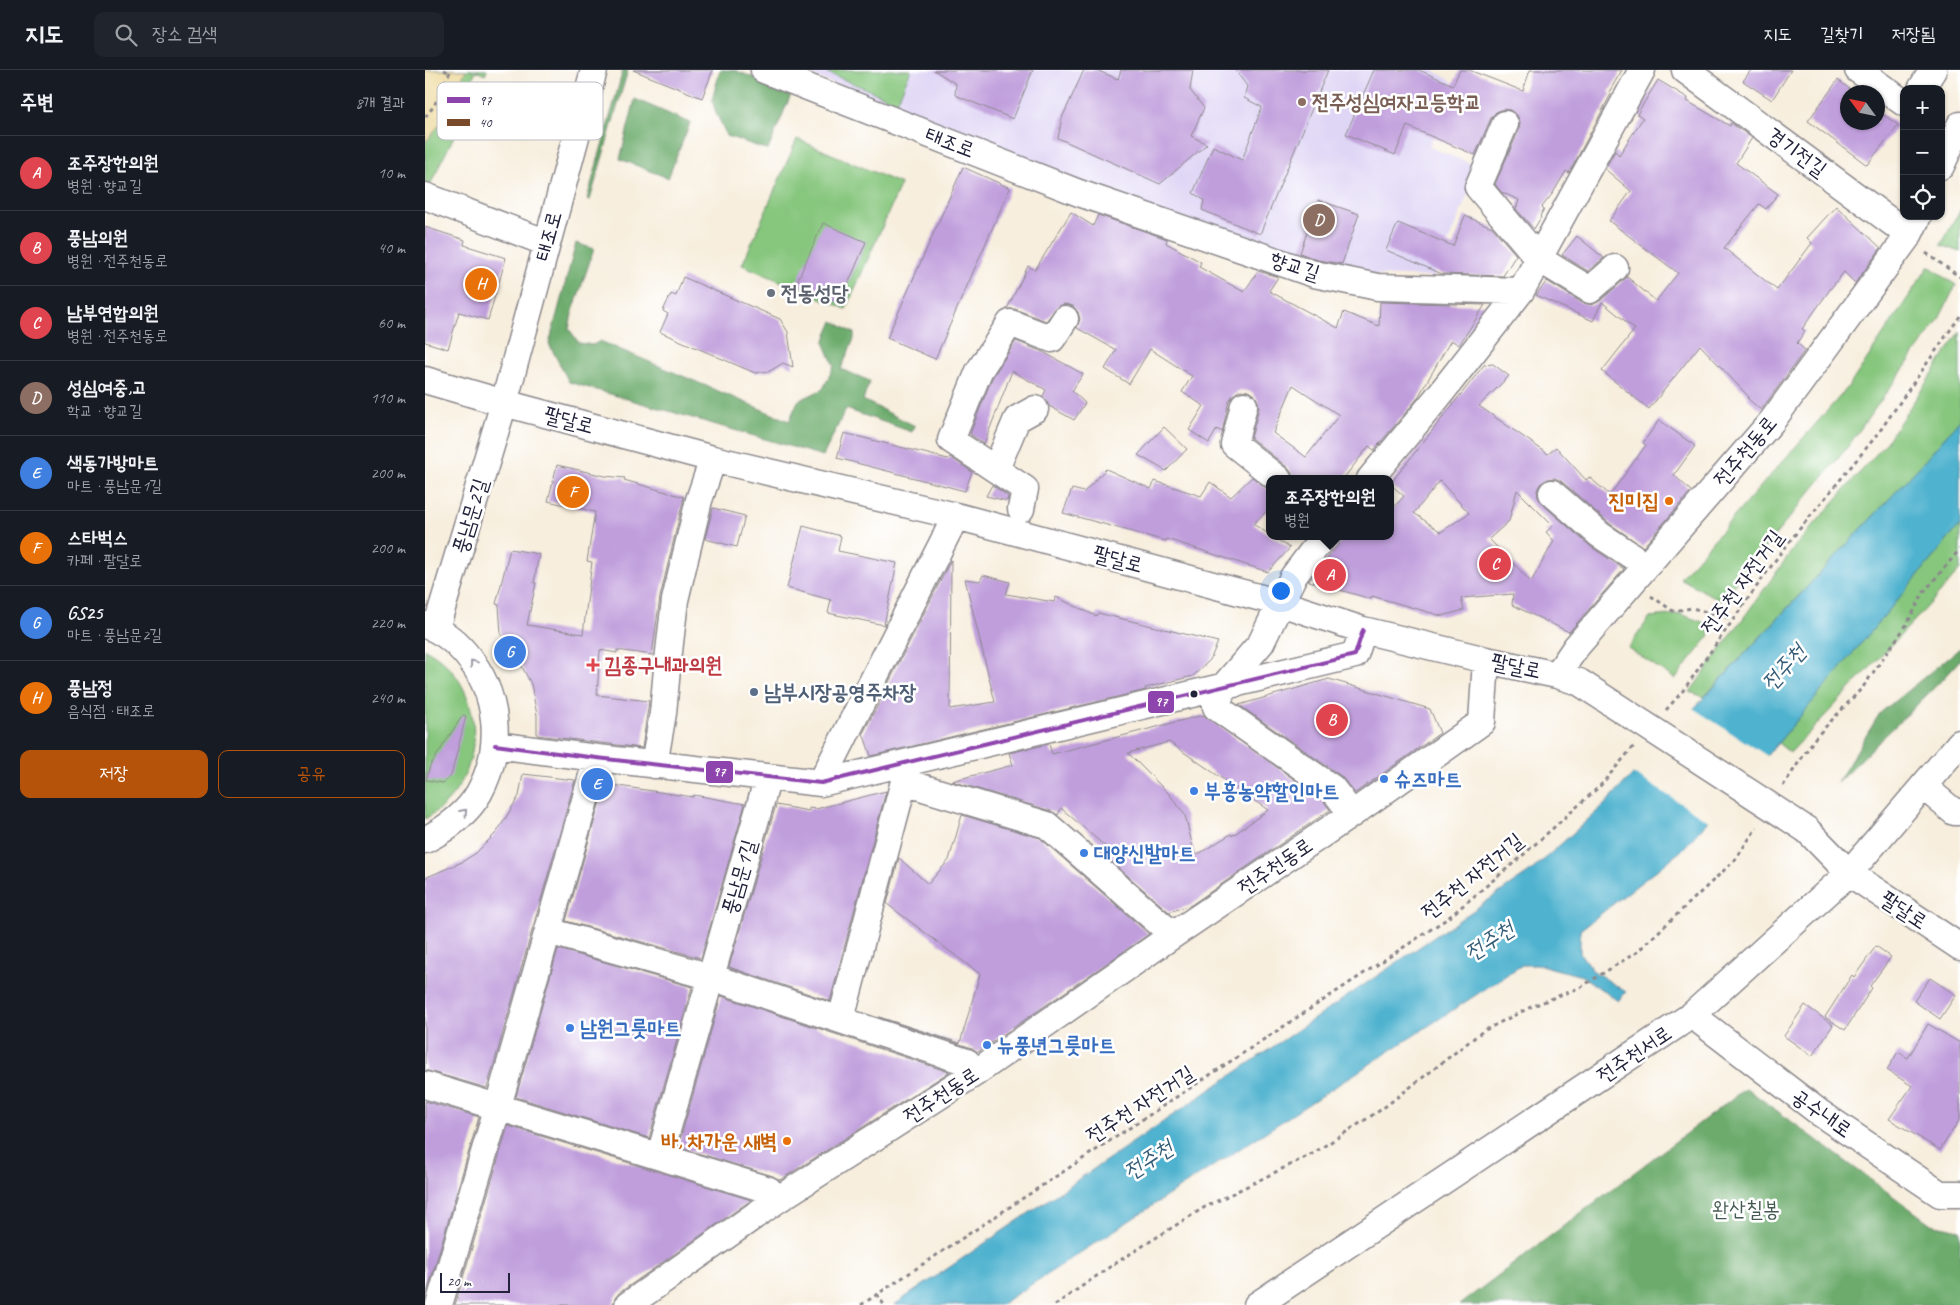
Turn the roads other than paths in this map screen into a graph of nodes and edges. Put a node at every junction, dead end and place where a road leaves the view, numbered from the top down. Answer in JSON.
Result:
{"nodes":[{"id":1,"x":764,"y":70,"type":"edge"},
{"id":2,"x":1642,"y":70,"type":"edge"},
{"id":3,"x":1685,"y":70,"type":"edge"},
{"id":4,"x":1858,"y":70,"type":"edge"},
{"id":5,"x":1933,"y":70,"type":"edge"},
{"id":6,"x":1924,"y":85,"type":"edge"},
{"id":7,"x":1900,"y":100,"type":"edge"},
{"id":8,"x":1505,"y":124,"type":"dead end"},
{"id":9,"x":1960,"y":125,"type":"edge"},
{"id":10,"x":575,"y":140,"type":"edge"},
{"id":11,"x":1945,"y":157,"type":"edge"},
{"id":12,"x":1079,"y":193,"type":"joint"},
{"id":13,"x":425,"y":196,"type":"edge"},
{"id":14,"x":1915,"y":233,"type":"edge"},
{"id":15,"x":547,"y":243,"type":"junction"},
{"id":16,"x":1539,"y":258,"type":"junction"},
{"id":17,"x":1615,"y":268,"type":"dead end"},
{"id":18,"x":1521,"y":291,"type":"junction"},
{"id":19,"x":1065,"y":319,"type":"dead end"},
{"id":20,"x":425,"y":380,"type":"edge"},
{"id":21,"x":504,"y":403,"type":"junction"},
{"id":22,"x":1244,"y":405,"type":"dead end"},
{"id":23,"x":1035,"y":409,"type":"dead end"},
{"id":24,"x":713,"y":459,"type":"junction"},
{"id":25,"x":996,"y":469,"type":"junction"},
{"id":26,"x":1273,"y":475,"type":"edge"},
{"id":27,"x":1373,"y":475,"type":"edge"},
{"id":28,"x":1552,"y":493,"type":"dead end"},
{"id":29,"x":1021,"y":509,"type":"dead end"},
{"id":30,"x":957,"y":516,"type":"junction"},
{"id":31,"x":1321,"y":540,"type":"edge"},
{"id":32,"x":1631,"y":556,"type":"dead end"},
{"id":33,"x":1280,"y":603,"type":"junction"},
{"id":34,"x":431,"y":626,"type":"edge"},
{"id":35,"x":1363,"y":630,"type":"junction"},
{"id":36,"x":1486,"y":660,"type":"junction"},
{"id":37,"x":1568,"y":678,"type":"junction"},
{"id":38,"x":1224,"y":686,"type":"junction"},
{"id":39,"x":1960,"y":743,"type":"edge"},
{"id":40,"x":495,"y":745,"type":"junction"},
{"id":41,"x":597,"y":758,"type":"junction"},
{"id":42,"x":654,"y":765,"type":"junction"},
{"id":43,"x":906,"y":772,"type":"junction"},
{"id":44,"x":768,"y":777,"type":"junction"},
{"id":45,"x":821,"y":783,"type":"junction"},
{"id":46,"x":1923,"y":786,"type":"junction"},
{"id":47,"x":1960,"y":812,"type":"edge"},
{"id":48,"x":1352,"y":814,"type":"junction"},
{"id":49,"x":425,"y":840,"type":"edge"},
{"id":50,"x":1849,"y":874,"type":"junction"},
{"id":51,"x":548,"y":930,"type":"junction"},
{"id":52,"x":1173,"y":935,"type":"junction"},
{"id":53,"x":1960,"y":946,"type":"edge"},
{"id":54,"x":711,"y":977,"type":"junction"},
{"id":55,"x":1692,"y":1016,"type":"junction"},
{"id":56,"x":841,"y":1019,"type":"junction"},
{"id":57,"x":975,"y":1074,"type":"junction"},
{"id":58,"x":425,"y":1085,"type":"edge"},
{"id":59,"x":498,"y":1106,"type":"junction"},
{"id":60,"x":660,"y":1155,"type":"junction"},
{"id":61,"x":1960,"y":1194,"type":"edge"},
{"id":62,"x":777,"y":1200,"type":"junction"},
{"id":63,"x":439,"y":1305,"type":"edge"},
{"id":64,"x":628,"y":1305,"type":"edge"},
{"id":65,"x":1257,"y":1305,"type":"edge"}],
"edges":[{"from":1,"to":12,"type":"street","name":"태조로"},
{"from":2,"to":16,"type":"street"},
{"from":3,"to":14,"type":"street","name":"경기전길"},
{"from":4,"to":7,"type":"street"},
{"from":5,"to":6,"type":"street"},
{"from":8,"to":16,"type":"street"},
{"from":9,"to":11,"type":"street"},
{"from":10,"to":15,"type":"street","name":"태조로"},
{"from":12,"to":18,"type":"street","name":"향교길"},
{"from":13,"to":15,"type":"street"},
{"from":14,"to":37,"type":"street","name":"전주천동로"},
{"from":15,"to":21,"type":"street","name":"태조로"},
{"from":16,"to":17,"type":"street"},
{"from":16,"to":18,"type":"street"},
{"from":18,"to":27,"type":"street"},
{"from":19,"to":25,"type":"street"},
{"from":20,"to":21,"type":"street","name":"팔달로"},
{"from":21,"to":24,"type":"street","name":"팔달로"},
{"from":21,"to":34,"type":"street","name":"풍남문2길"},
{"from":22,"to":26,"type":"street"},
{"from":23,"to":25,"type":"street"},
{"from":24,"to":30,"type":"street","name":"팔달로"},
{"from":24,"to":42,"type":"street"},
{"from":25,"to":29,"type":"street"},
{"from":28,"to":32,"type":"street"},
{"from":30,"to":33,"type":"street","name":"팔달로"},
{"from":30,"to":45,"type":"street"},
{"from":31,"to":33,"type":"street"},
{"from":33,"to":35,"type":"street","name":"팔달로"},
{"from":33,"to":38,"type":"street"},
{"from":40,"to":34,"type":"street","name":"풍남문2길","one_way":true},
{"from":35,"to":36,"type":"street","name":"팔달로"},
{"from":35,"to":38,"type":"street"},
{"from":36,"to":37,"type":"street","name":"팔달로"},
{"from":36,"to":48,"type":"street","name":"전주천동로"},
{"from":37,"to":50,"type":"street","name":"팔달로","bridge":true},
{"from":38,"to":43,"type":"street"},
{"from":38,"to":48,"type":"street"},
{"from":39,"to":46,"type":"street","name":"전주천서로"},
{"from":40,"to":41,"type":"street"},
{"from":49,"to":40,"type":"street","name":"풍남문2길","one_way":true},
{"from":41,"to":42,"type":"street"},
{"from":41,"to":51,"type":"street"},
{"from":42,"to":44,"type":"street"},
{"from":43,"to":45,"type":"street"},
{"from":43,"to":52,"type":"street"},
{"from":43,"to":56,"type":"street"},
{"from":44,"to":45,"type":"street"},
{"from":44,"to":54,"type":"street","name":"풍남문1길"},
{"from":46,"to":47,"type":"street"},
{"from":46,"to":50,"type":"street","name":"전주천서로"},
{"from":48,"to":52,"type":"street","name":"전주천동로"},
{"from":50,"to":53,"type":"street","name":"팔달로"},
{"from":50,"to":55,"type":"street","name":"전주천서로"},
{"from":51,"to":54,"type":"street"},
{"from":51,"to":59,"type":"street"},
{"from":52,"to":57,"type":"street","name":"전주천동로"},
{"from":54,"to":56,"type":"street"},
{"from":54,"to":60,"type":"street","name":"풍남문1길"},
{"from":55,"to":61,"type":"street","name":"공수내로"},
{"from":55,"to":65,"type":"street","name":"전주천서로"},
{"from":56,"to":57,"type":"street"},
{"from":57,"to":62,"type":"street","name":"전주천동로"},
{"from":58,"to":59,"type":"street"},
{"from":59,"to":60,"type":"street"},
{"from":59,"to":63,"type":"street"},
{"from":60,"to":62,"type":"street"},
{"from":62,"to":64,"type":"street","name":"전주천동로"}]}
